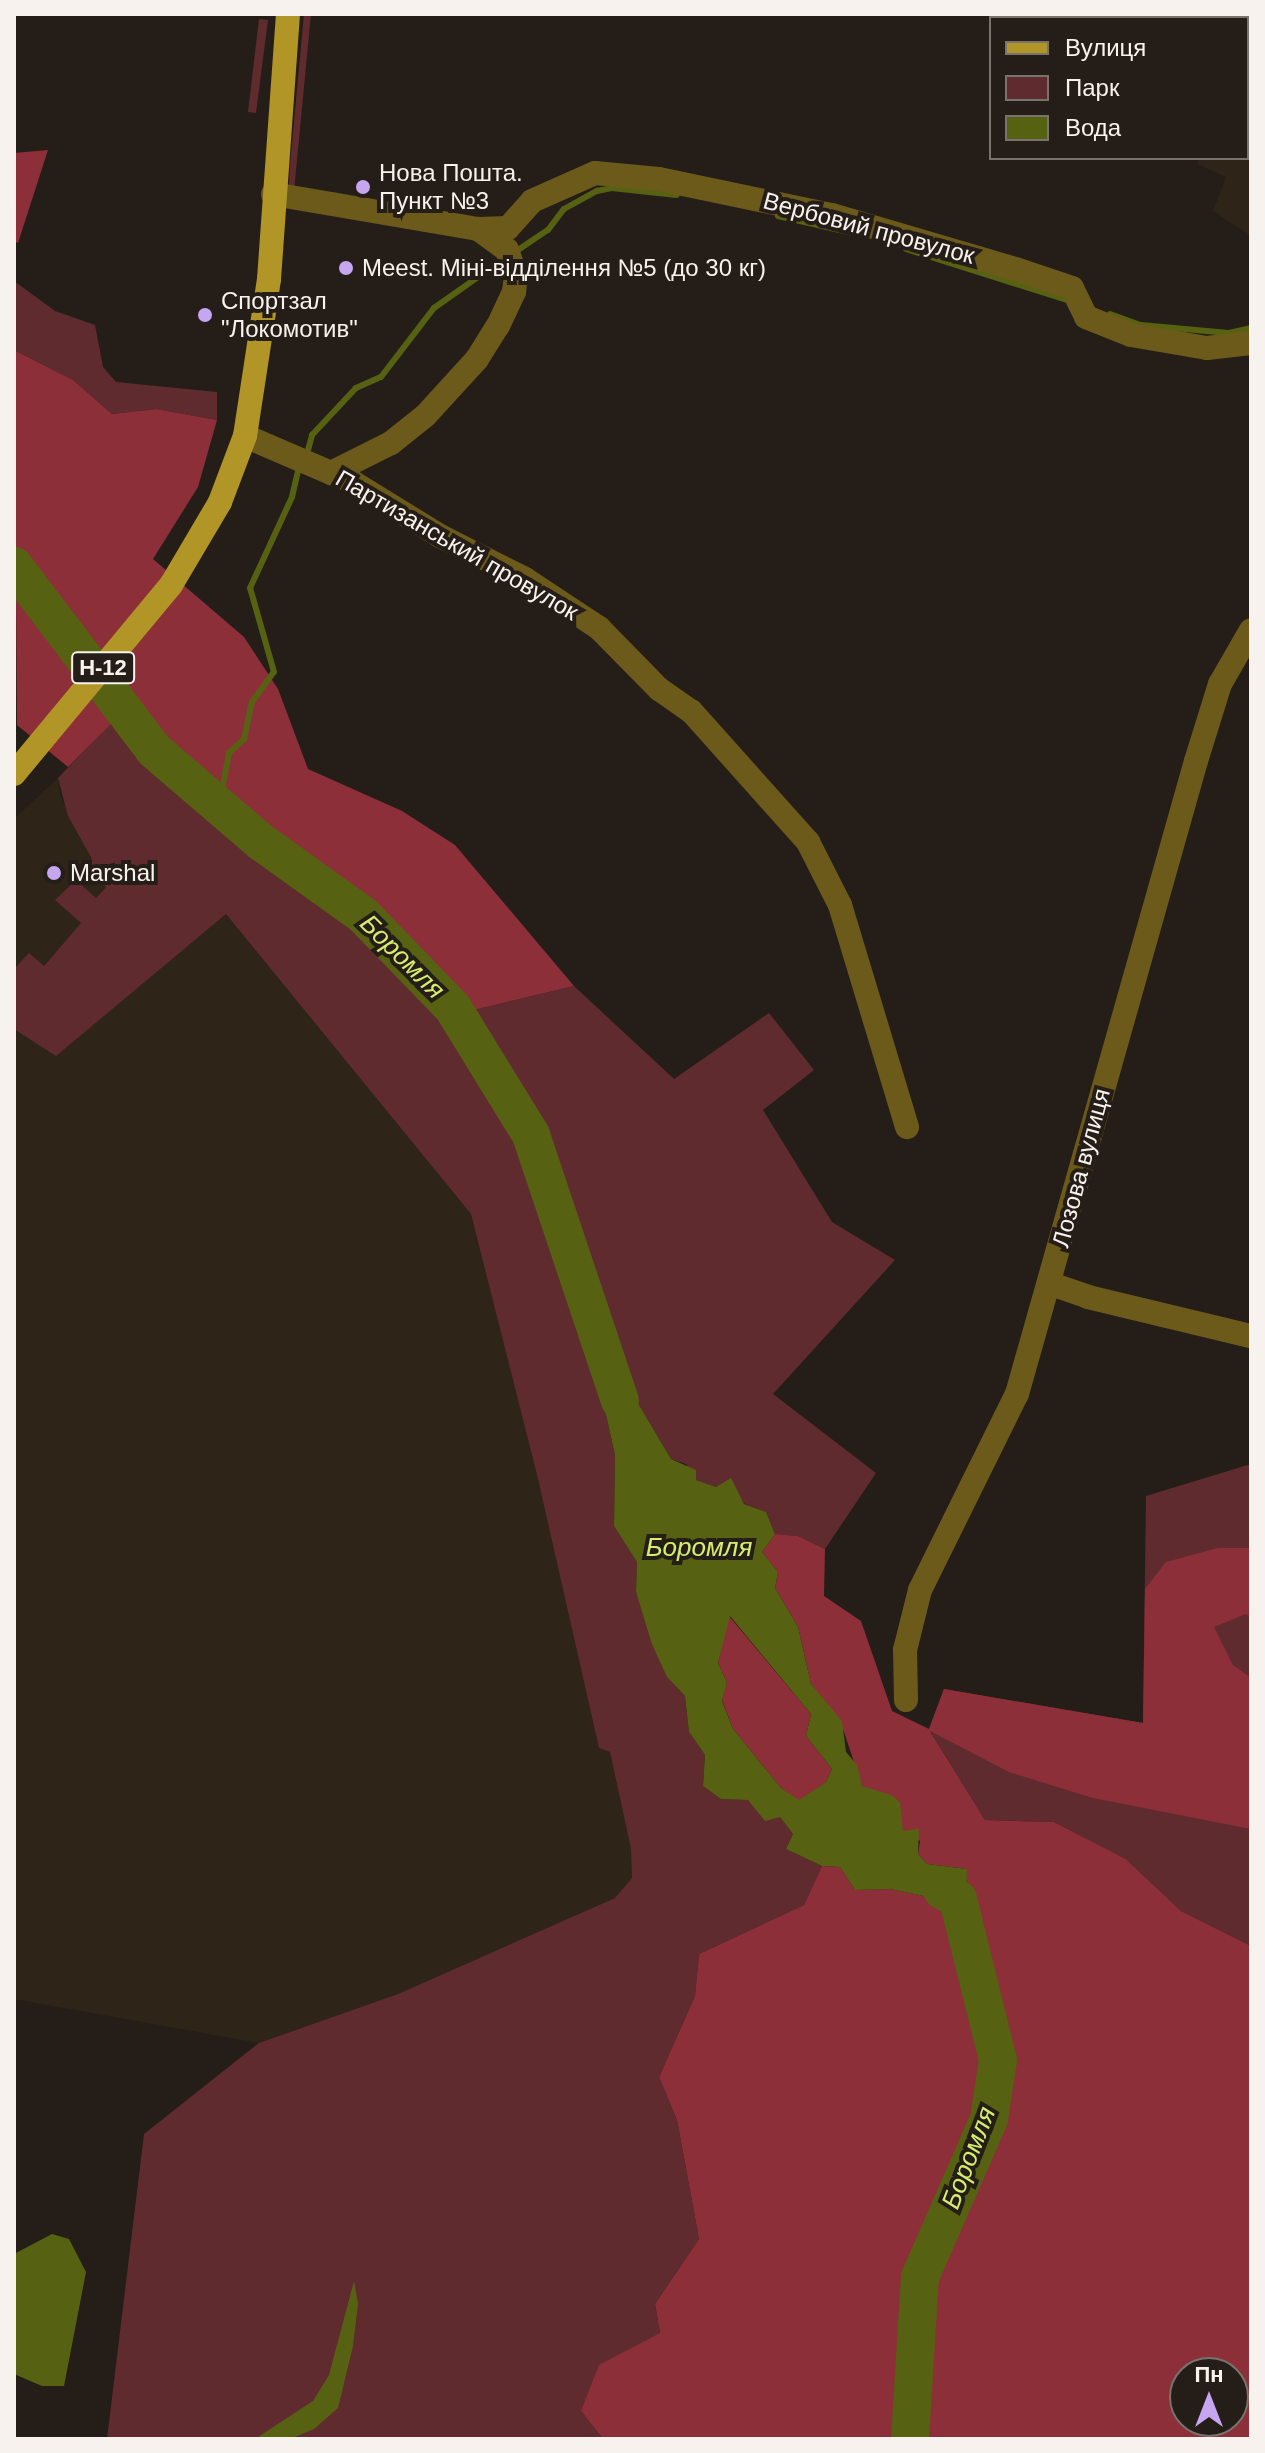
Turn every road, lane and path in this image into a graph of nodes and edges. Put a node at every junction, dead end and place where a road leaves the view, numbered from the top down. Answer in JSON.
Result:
{"nodes":[{"id":1,"x":288,"y":14,"type":"edge"},
{"id":2,"x":273,"y":194,"type":"junction"},
{"id":3,"x":478,"y":229,"type":"junction"},
{"id":4,"x":1251,"y":343,"type":"edge"},
{"id":5,"x":245,"y":436,"type":"junction"},
{"id":6,"x":331,"y":473,"type":"junction"},
{"id":7,"x":1251,"y":630,"type":"edge"},
{"id":8,"x":14,"y":774,"type":"edge"},
{"id":9,"x":907,"y":1127,"type":"dead end"},
{"id":10,"x":1051,"y":1284,"type":"junction"},
{"id":11,"x":1251,"y":1336,"type":"edge"},
{"id":12,"x":906,"y":1700,"type":"dead end"}],
"edges":[{"from":1,"to":2,"type":"main road","number":"Н-12"},
{"from":2,"to":3,"type":"street","name":"Вербовий провулок"},
{"from":2,"to":5,"type":"main road","number":"Н-12"},
{"from":3,"to":4,"type":"street","name":"Вербовий провулок"},
{"from":3,"to":6,"type":"street","name":"Вербовий провулок"},
{"from":5,"to":6,"type":"street","name":"Партизанський провулок"},
{"from":5,"to":8,"type":"main road","number":"Н-12"},
{"from":6,"to":9,"type":"street","name":"Партизанський провулок"},
{"from":7,"to":10,"type":"street","name":"Лозова вулиця"},
{"from":10,"to":11,"type":"street"},
{"from":10,"to":12,"type":"street","name":"Лозова вулиця"}]}
